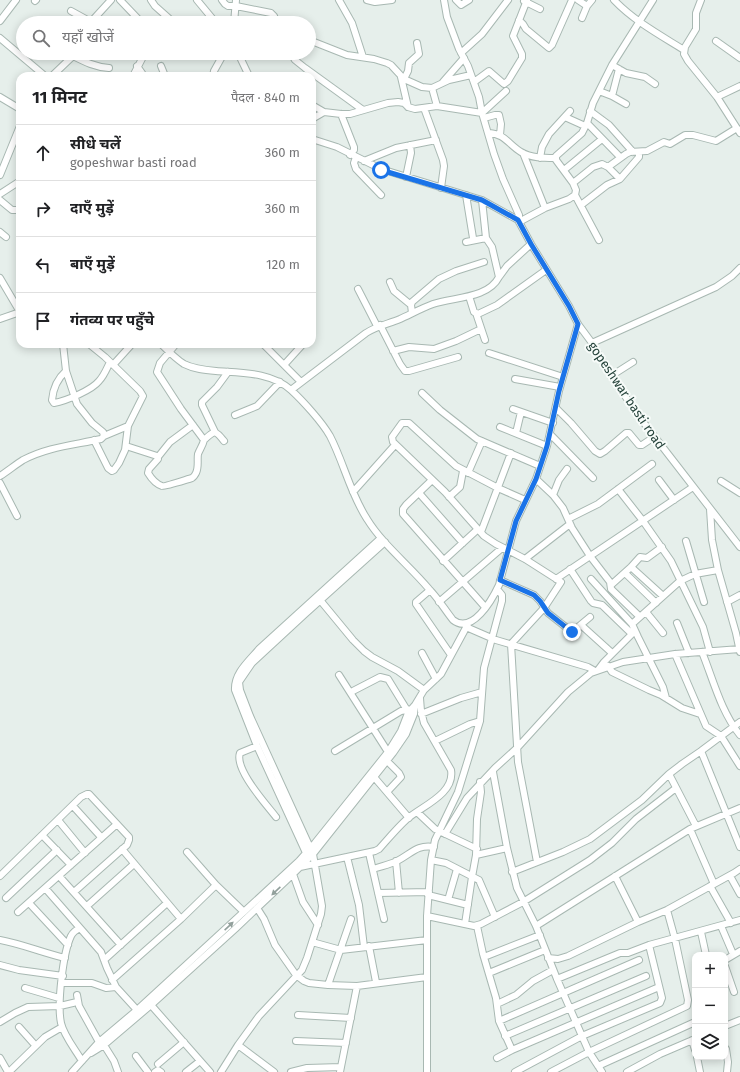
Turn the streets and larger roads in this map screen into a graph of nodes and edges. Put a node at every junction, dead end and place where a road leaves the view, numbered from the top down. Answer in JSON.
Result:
{"nodes":[{"id":1,"x":111,"y":0,"type":"edge"},
{"id":2,"x":120,"y":0,"type":"edge"},
{"id":3,"x":131,"y":0,"type":"edge"},
{"id":4,"x":151,"y":0,"type":"edge"},
{"id":5,"x":197,"y":0,"type":"edge"},
{"id":6,"x":222,"y":0,"type":"edge"},
{"id":7,"x":339,"y":0,"type":"edge"},
{"id":8,"x":367,"y":0,"type":"edge"},
{"id":9,"x":392,"y":0,"type":"edge"},
{"id":10,"x":444,"y":0,"type":"edge"},
{"id":11,"x":456,"y":0,"type":"edge"},
{"id":12,"x":467,"y":0,"type":"edge"},
{"id":13,"x":572,"y":0,"type":"edge"},
{"id":14,"x":578,"y":0,"type":"edge"},
{"id":15,"x":592,"y":0,"type":"edge"},
{"id":16,"x":614,"y":0,"type":"edge"},
{"id":17,"x":653,"y":0,"type":"edge"},
{"id":18,"x":701,"y":0,"type":"edge"},
{"id":19,"x":506,"y":1,"type":"edge"},
{"id":20,"x":525,"y":1,"type":"edge"},
{"id":21,"x":12,"y":2,"type":"edge"},
{"id":22,"x":236,"y":3,"type":"edge"},
{"id":23,"x":125,"y":5,"type":"junction"},
{"id":24,"x":587,"y":6,"type":"junction"},
{"id":25,"x":540,"y":9,"type":"dead end"},
{"id":26,"x":71,"y":11,"type":"dead end"},
{"id":27,"x":79,"y":16,"type":"edge"},
{"id":28,"x":96,"y":16,"type":"edge"},
{"id":29,"x":135,"y":16,"type":"edge"},
{"id":30,"x":166,"y":16,"type":"edge"},
{"id":31,"x":210,"y":16,"type":"edge"},
{"id":32,"x":235,"y":16,"type":"edge"},
{"id":33,"x":274,"y":16,"type":"edge"},
{"id":34,"x":582,"y":18,"type":"dead end"},
{"id":35,"x":519,"y":20,"type":"junction"},
{"id":36,"x":639,"y":21,"type":"junction"},
{"id":37,"x":0,"y":22,"type":"edge"},
{"id":38,"x":0,"y":38,"type":"edge"},
{"id":39,"x":716,"y":41,"type":"dead end"},
{"id":40,"x":316,"y":43,"type":"edge"},
{"id":41,"x":417,"y":43,"type":"dead end"},
{"id":42,"x":684,"y":50,"type":"junction"},
{"id":43,"x":16,"y":52,"type":"edge"},
{"id":44,"x":463,"y":56,"type":"junction"},
{"id":45,"x":363,"y":58,"type":"junction"},
{"id":46,"x":740,"y":58,"type":"edge"},
{"id":47,"x":26,"y":60,"type":"edge"},
{"id":48,"x":69,"y":60,"type":"edge"},
{"id":49,"x":83,"y":60,"type":"edge"},
{"id":50,"x":141,"y":60,"type":"edge"},
{"id":51,"x":220,"y":60,"type":"edge"},
{"id":52,"x":241,"y":60,"type":"edge"},
{"id":53,"x":295,"y":60,"type":"edge"},
{"id":54,"x":612,"y":65,"type":"junction"},
{"id":55,"x":138,"y":66,"type":"junction"},
{"id":56,"x":161,"y":66,"type":"dead end"},
{"id":57,"x":109,"y":68,"type":"dead end"},
{"id":58,"x":619,"y":69,"type":"junction"},
{"id":59,"x":40,"y":72,"type":"edge"},
{"id":60,"x":56,"y":72,"type":"edge"},
{"id":61,"x":135,"y":72,"type":"edge"},
{"id":62,"x":142,"y":72,"type":"edge"},
{"id":63,"x":163,"y":72,"type":"edge"},
{"id":64,"x":214,"y":72,"type":"edge"},
{"id":65,"x":247,"y":72,"type":"edge"},
{"id":66,"x":311,"y":72,"type":"edge"},
{"id":67,"x":471,"y":75,"type":"junction"},
{"id":68,"x":316,"y":76,"type":"edge"},
{"id":69,"x":402,"y":78,"type":"junction"},
{"id":70,"x":474,"y":82,"type":"junction"},
{"id":71,"x":440,"y":84,"type":"junction"},
{"id":72,"x":655,"y":84,"type":"dead end"},
{"id":73,"x":740,"y":86,"type":"edge"},
{"id":74,"x":432,"y":88,"type":"junction"},
{"id":75,"x":506,"y":91,"type":"dead end"},
{"id":76,"x":599,"y":91,"type":"junction"},
{"id":77,"x":612,"y":96,"type":"junction"},
{"id":78,"x":0,"y":97,"type":"edge"},
{"id":79,"x":717,"y":97,"type":"junction"},
{"id":80,"x":626,"y":104,"type":"dead end"},
{"id":81,"x":437,"y":106,"type":"junction"},
{"id":82,"x":16,"y":107,"type":"edge"},
{"id":83,"x":316,"y":107,"type":"edge"},
{"id":84,"x":408,"y":107,"type":"junction"},
{"id":85,"x":424,"y":108,"type":"junction"},
{"id":86,"x":363,"y":110,"type":"junction"},
{"id":87,"x":570,"y":111,"type":"dead end"},
{"id":88,"x":590,"y":111,"type":"junction"},
{"id":89,"x":324,"y":112,"type":"junction"},
{"id":90,"x":341,"y":114,"type":"junction"},
{"id":91,"x":483,"y":116,"type":"junction"},
{"id":92,"x":316,"y":117,"type":"edge"},
{"id":93,"x":565,"y":117,"type":"junction"},
{"id":94,"x":586,"y":125,"type":"junction"},
{"id":95,"x":738,"y":130,"type":"edge"},
{"id":96,"x":489,"y":133,"type":"junction"},
{"id":97,"x":500,"y":135,"type":"junction"},
{"id":98,"x":602,"y":139,"type":"junction"},
{"id":99,"x":16,"y":140,"type":"edge"},
{"id":100,"x":316,"y":140,"type":"edge"},
{"id":101,"x":436,"y":140,"type":"junction"},
{"id":102,"x":410,"y":145,"type":"junction"},
{"id":103,"x":636,"y":152,"type":"junction"},
{"id":104,"x":523,"y":153,"type":"junction"},
{"id":105,"x":353,"y":156,"type":"junction"},
{"id":106,"x":620,"y":157,"type":"junction"},
{"id":107,"x":540,"y":158,"type":"junction"},
{"id":108,"x":555,"y":158,"type":"junction"},
{"id":109,"x":364,"y":161,"type":"junction"},
{"id":110,"x":608,"y":167,"type":"junction"},
{"id":111,"x":564,"y":170,"type":"junction"},
{"id":112,"x":0,"y":175,"type":"edge"},
{"id":113,"x":406,"y":177,"type":"junction"},
{"id":114,"x":620,"y":179,"type":"junction"},
{"id":115,"x":573,"y":183,"type":"junction"},
{"id":116,"x":16,"y":184,"type":"edge"},
{"id":117,"x":441,"y":188,"type":"junction"},
{"id":118,"x":0,"y":194,"type":"edge"},
{"id":119,"x":466,"y":195,"type":"junction"},
{"id":120,"x":575,"y":195,"type":"junction"},
{"id":121,"x":381,"y":196,"type":"dead end"},
{"id":122,"x":0,"y":200,"type":"edge"},
{"id":123,"x":482,"y":200,"type":"junction"},
{"id":124,"x":581,"y":205,"type":"junction"},
{"id":125,"x":545,"y":208,"type":"junction"},
{"id":126,"x":16,"y":210,"type":"edge"},
{"id":127,"x":518,"y":221,"type":"junction"},
{"id":128,"x":0,"y":232,"type":"edge"},
{"id":129,"x":6,"y":237,"type":"dead end"},
{"id":130,"x":473,"y":238,"type":"dead end"},
{"id":131,"x":486,"y":238,"type":"junction"},
{"id":132,"x":599,"y":240,"type":"dead end"},
{"id":133,"x":466,"y":242,"type":"dead end"},
{"id":134,"x":531,"y":244,"type":"junction"},
{"id":135,"x":484,"y":262,"type":"dead end"},
{"id":136,"x":740,"y":268,"type":"edge"},
{"id":137,"x":546,"y":270,"type":"junction"},
{"id":138,"x":499,"y":277,"type":"junction"},
{"id":139,"x":0,"y":278,"type":"edge"},
{"id":140,"x":390,"y":282,"type":"dead end"},
{"id":141,"x":358,"y":289,"type":"dead end"},
{"id":142,"x":469,"y":296,"type":"junction"},
{"id":143,"x":16,"y":305,"type":"edge"},
{"id":144,"x":411,"y":305,"type":"junction"},
{"id":145,"x":16,"y":313,"type":"edge"},
{"id":146,"x":412,"y":313,"type":"junction"},
{"id":147,"x":476,"y":313,"type":"junction"},
{"id":148,"x":0,"y":319,"type":"edge"},
{"id":149,"x":578,"y":324,"type":"junction"},
{"id":150,"x":378,"y":326,"type":"junction"},
{"id":151,"x":481,"y":329,"type":"junction"},
{"id":152,"x":485,"y":340,"type":"dead end"},
{"id":153,"x":592,"y":343,"type":"junction"},
{"id":154,"x":63,"y":348,"type":"edge"},
{"id":155,"x":94,"y":348,"type":"edge"},
{"id":156,"x":128,"y":348,"type":"edge"},
{"id":157,"x":165,"y":348,"type":"edge"},
{"id":158,"x":172,"y":348,"type":"edge"},
{"id":159,"x":267,"y":348,"type":"edge"},
{"id":160,"x":299,"y":348,"type":"edge"},
{"id":161,"x":393,"y":351,"type":"junction"},
{"id":162,"x":169,"y":352,"type":"junction"},
{"id":163,"x":490,"y":353,"type":"dead end"},
{"id":164,"x":458,"y":357,"type":"dead end"},
{"id":165,"x":633,"y":362,"type":"dead end"},
{"id":166,"x":112,"y":364,"type":"junction"},
{"id":167,"x":284,"y":365,"type":"junction"},
{"id":168,"x":66,"y":371,"type":"junction"},
{"id":169,"x":228,"y":372,"type":"junction"},
{"id":170,"x":612,"y":376,"type":"junction"},
{"id":171,"x":563,"y":377,"type":"junction"},
{"id":172,"x":515,"y":379,"type":"dead end"},
{"id":173,"x":280,"y":382,"type":"junction"},
{"id":174,"x":301,"y":382,"type":"junction"},
{"id":175,"x":560,"y":387,"type":"junction"},
{"id":176,"x":291,"y":390,"type":"junction"},
{"id":177,"x":422,"y":393,"type":"dead end"},
{"id":178,"x":74,"y":397,"type":"junction"},
{"id":179,"x":556,"y":408,"type":"junction"},
{"id":180,"x":513,"y":409,"type":"dead end"},
{"id":181,"x":521,"y":412,"type":"junction"},
{"id":182,"x":235,"y":415,"type":"dead end"},
{"id":183,"x":553,"y":423,"type":"junction"},
{"id":184,"x":192,"y":425,"type":"junction"},
{"id":185,"x":128,"y":426,"type":"junction"},
{"id":186,"x":500,"y":427,"type":"dead end"},
{"id":187,"x":215,"y":432,"type":"junction"},
{"id":188,"x":516,"y":433,"type":"junction"},
{"id":189,"x":550,"y":434,"type":"junction"},
{"id":190,"x":104,"y":436,"type":"junction"},
{"id":191,"x":654,"y":437,"type":"junction"},
{"id":192,"x":94,"y":440,"type":"junction"},
{"id":193,"x":204,"y":440,"type":"junction"},
{"id":194,"x":224,"y":441,"type":"dead end"},
{"id":195,"x":482,"y":441,"type":"junction"},
{"id":196,"x":395,"y":445,"type":"junction"},
{"id":197,"x":126,"y":446,"type":"junction"},
{"id":198,"x":547,"y":446,"type":"junction"},
{"id":199,"x":511,"y":454,"type":"junction"},
{"id":200,"x":158,"y":457,"type":"junction"},
{"id":201,"x":652,"y":464,"type":"dead end"},
{"id":202,"x":540,"y":466,"type":"junction"},
{"id":203,"x":567,"y":469,"type":"dead end"},
{"id":204,"x":466,"y":472,"type":"junction"},
{"id":205,"x":0,"y":476,"type":"edge"},
{"id":206,"x":593,"y":478,"type":"dead end"},
{"id":207,"x":536,"y":479,"type":"junction"},
{"id":208,"x":432,"y":480,"type":"junction"},
{"id":209,"x":659,"y":480,"type":"dead end"},
{"id":210,"x":721,"y":481,"type":"dead end"},
{"id":211,"x":0,"y":483,"type":"edge"},
{"id":212,"x":693,"y":487,"type":"junction"},
{"id":213,"x":498,"y":488,"type":"junction"},
{"id":214,"x":618,"y":489,"type":"junction"},
{"id":215,"x":353,"y":492,"type":"junction"},
{"id":216,"x":419,"y":493,"type":"junction"},
{"id":217,"x":740,"y":493,"type":"edge"},
{"id":218,"x":553,"y":495,"type":"junction"},
{"id":219,"x":450,"y":498,"type":"junction"},
{"id":220,"x":525,"y":500,"type":"junction"},
{"id":221,"x":674,"y":500,"type":"junction"},
{"id":222,"x":710,"y":509,"type":"junction"},
{"id":223,"x":17,"y":516,"type":"dead end"},
{"id":224,"x":643,"y":521,"type":"junction"},
{"id":225,"x":569,"y":522,"type":"junction"},
{"id":226,"x":480,"y":530,"type":"junction"},
{"id":227,"x":383,"y":540,"type":"junction"},
{"id":228,"x":686,"y":541,"type":"dead end"},
{"id":229,"x":462,"y":543,"type":"junction"},
{"id":230,"x":740,"y":547,"type":"edge"},
{"id":231,"x":662,"y":548,"type":"junction"},
{"id":232,"x":505,"y":549,"type":"junction"},
{"id":233,"x":590,"y":556,"type":"junction"},
{"id":234,"x":525,"y":559,"type":"junction"},
{"id":235,"x":443,"y":560,"type":"junction"},
{"id":236,"x":631,"y":567,"type":"junction"},
{"id":237,"x":570,"y":569,"type":"junction"},
{"id":238,"x":718,"y":570,"type":"junction"},
{"id":239,"x":625,"y":573,"type":"junction"},
{"id":240,"x":695,"y":574,"type":"junction"},
{"id":241,"x":556,"y":579,"type":"junction"},
{"id":242,"x":591,"y":579,"type":"dead end"},
{"id":243,"x":500,"y":580,"type":"junction"},
{"id":244,"x":680,"y":581,"type":"junction"},
{"id":245,"x":463,"y":582,"type":"junction"},
{"id":246,"x":611,"y":585,"type":"junction"},
{"id":247,"x":497,"y":589,"type":"junction"},
{"id":248,"x":430,"y":590,"type":"junction"},
{"id":249,"x":740,"y":595,"type":"edge"},
{"id":250,"x":663,"y":596,"type":"junction"},
{"id":251,"x":320,"y":600,"type":"junction"},
{"id":252,"x":439,"y":602,"type":"junction"},
{"id":253,"x":704,"y":602,"type":"dead end"},
{"id":254,"x":727,"y":602,"type":"junction"},
{"id":255,"x":656,"y":603,"type":"junction"},
{"id":256,"x":485,"y":608,"type":"junction"},
{"id":257,"x":544,"y":608,"type":"junction"},
{"id":258,"x":646,"y":612,"type":"junction"},
{"id":259,"x":590,"y":617,"type":"dead end"},
{"id":260,"x":640,"y":617,"type":"junction"},
{"id":261,"x":677,"y":623,"type":"dead end"},
{"id":262,"x":632,"y":624,"type":"junction"},
{"id":263,"x":467,"y":625,"type":"junction"},
{"id":264,"x":581,"y":625,"type":"junction"},
{"id":265,"x":634,"y":633,"type":"junction"},
{"id":266,"x":663,"y":633,"type":"dead end"},
{"id":267,"x":492,"y":638,"type":"junction"},
{"id":268,"x":510,"y":644,"type":"junction"},
{"id":269,"x":740,"y":650,"type":"edge"},
{"id":270,"x":702,"y":652,"type":"junction"},
{"id":271,"x":710,"y":652,"type":"junction"},
{"id":272,"x":422,"y":653,"type":"dead end"},
{"id":273,"x":612,"y":653,"type":"junction"},
{"id":274,"x":689,"y":653,"type":"junction"},
{"id":275,"x":675,"y":654,"type":"junction"},
{"id":276,"x":451,"y":655,"type":"junction"},
{"id":277,"x":649,"y":658,"type":"junction"},
{"id":278,"x":608,"y":666,"type":"junction"},
{"id":279,"x":596,"y":671,"type":"junction"},
{"id":280,"x":339,"y":675,"type":"dead end"},
{"id":281,"x":436,"y":679,"type":"junction"},
{"id":282,"x":424,"y":690,"type":"junction"},
{"id":283,"x":351,"y":692,"type":"junction"},
{"id":284,"x":482,"y":692,"type":"junction"},
{"id":285,"x":420,"y":698,"type":"junction"},
{"id":286,"x":666,"y":698,"type":"junction"},
{"id":287,"x":411,"y":708,"type":"junction"},
{"id":288,"x":421,"y":714,"type":"junction"},
{"id":289,"x":700,"y":714,"type":"junction"},
{"id":290,"x":480,"y":721,"type":"junction"},
{"id":291,"x":740,"y":722,"type":"edge"},
{"id":292,"x":734,"y":727,"type":"junction"},
{"id":293,"x":373,"y":728,"type":"junction"},
{"id":294,"x":740,"y":734,"type":"edge"},
{"id":295,"x":721,"y":736,"type":"junction"},
{"id":296,"x":435,"y":741,"type":"junction"},
{"id":297,"x":257,"y":746,"type":"junction"},
{"id":298,"x":517,"y":748,"type":"junction"},
{"id":299,"x":335,"y":751,"type":"dead end"},
{"id":300,"x":701,"y":751,"type":"junction"},
{"id":301,"x":388,"y":752,"type":"junction"},
{"id":302,"x":387,"y":761,"type":"junction"},
{"id":303,"x":740,"y":766,"type":"edge"},
{"id":304,"x":493,"y":772,"type":"junction"},
{"id":305,"x":669,"y":774,"type":"junction"},
{"id":306,"x":374,"y":777,"type":"junction"},
{"id":307,"x":480,"y":782,"type":"junction"},
{"id":308,"x":676,"y":788,"type":"junction"},
{"id":309,"x":387,"y":792,"type":"junction"},
{"id":310,"x":72,"y":806,"type":"junction"},
{"id":311,"x":740,"y":808,"type":"edge"},
{"id":312,"x":417,"y":812,"type":"junction"},
{"id":313,"x":727,"y":814,"type":"junction"},
{"id":314,"x":276,"y":817,"type":"dead end"},
{"id":315,"x":409,"y":818,"type":"junction"},
{"id":316,"x":58,"y":820,"type":"junction"},
{"id":317,"x":117,"y":824,"type":"junction"},
{"id":318,"x":696,"y":826,"type":"junction"},
{"id":319,"x":690,"y":829,"type":"junction"},
{"id":320,"x":439,"y":831,"type":"junction"},
{"id":321,"x":445,"y":834,"type":"junction"},
{"id":322,"x":42,"y":835,"type":"junction"},
{"id":323,"x":738,"y":835,"type":"edge"},
{"id":324,"x":102,"y":837,"type":"junction"},
{"id":325,"x":434,"y":847,"type":"junction"},
{"id":326,"x":740,"y":847,"type":"edge"},
{"id":327,"x":507,"y":848,"type":"junction"},
{"id":328,"x":122,"y":849,"type":"junction"},
{"id":329,"x":57,"y":850,"type":"junction"},
{"id":330,"x":187,"y":852,"type":"dead end"},
{"id":331,"x":476,"y":852,"type":"junction"},
{"id":332,"x":85,"y":853,"type":"junction"},
{"id":333,"x":310,"y":853,"type":"junction"},
{"id":334,"x":369,"y":853,"type":"junction"},
{"id":335,"x":347,"y":858,"type":"junction"},
{"id":336,"x":431,"y":860,"type":"junction"},
{"id":337,"x":396,"y":861,"type":"junction"},
{"id":338,"x":537,"y":862,"type":"junction"},
{"id":339,"x":134,"y":864,"type":"junction"},
{"id":340,"x":71,"y":865,"type":"junction"},
{"id":341,"x":316,"y":865,"type":"junction"},
{"id":342,"x":300,"y":867,"type":"junction"},
{"id":343,"x":373,"y":869,"type":"junction"},
{"id":344,"x":458,"y":869,"type":"junction"},
{"id":345,"x":740,"y":869,"type":"edge"},
{"id":346,"x":512,"y":872,"type":"junction"},
{"id":347,"x":293,"y":874,"type":"junction"},
{"id":348,"x":0,"y":876,"type":"edge"},
{"id":349,"x":59,"y":876,"type":"junction"},
{"id":350,"x":615,"y":876,"type":"junction"},
{"id":351,"x":730,"y":876,"type":"junction"},
{"id":352,"x":472,"y":877,"type":"junction"},
{"id":353,"x":216,"y":885,"type":"junction"},
{"id":354,"x":712,"y":885,"type":"junction"},
{"id":355,"x":45,"y":888,"type":"junction"},
{"id":356,"x":74,"y":892,"type":"junction"},
{"id":357,"x":378,"y":893,"type":"junction"},
{"id":358,"x":399,"y":893,"type":"junction"},
{"id":359,"x":428,"y":893,"type":"junction"},
{"id":360,"x":740,"y":894,"type":"edge"},
{"id":361,"x":6,"y":898,"type":"dead end"},
{"id":362,"x":448,"y":900,"type":"junction"},
{"id":363,"x":523,"y":902,"type":"junction"},
{"id":364,"x":29,"y":903,"type":"junction"},
{"id":365,"x":168,"y":903,"type":"junction"},
{"id":366,"x":468,"y":905,"type":"junction"},
{"id":367,"x":87,"y":906,"type":"junction"},
{"id":368,"x":258,"y":908,"type":"junction"},
{"id":369,"x":667,"y":910,"type":"junction"},
{"id":370,"x":18,"y":912,"type":"dead end"},
{"id":371,"x":244,"y":912,"type":"junction"},
{"id":372,"x":427,"y":916,"type":"junction"},
{"id":373,"x":495,"y":916,"type":"junction"},
{"id":374,"x":181,"y":919,"type":"junction"},
{"id":375,"x":351,"y":919,"type":"dead end"},
{"id":376,"x":384,"y":919,"type":"dead end"},
{"id":377,"x":740,"y":920,"type":"edge"},
{"id":378,"x":638,"y":922,"type":"junction"},
{"id":379,"x":731,"y":923,"type":"junction"},
{"id":380,"x":465,"y":924,"type":"junction"},
{"id":381,"x":318,"y":925,"type":"junction"},
{"id":382,"x":477,"y":926,"type":"junction"},
{"id":383,"x":536,"y":926,"type":"junction"},
{"id":384,"x":721,"y":926,"type":"junction"},
{"id":385,"x":80,"y":928,"type":"junction"},
{"id":386,"x":700,"y":932,"type":"junction"},
{"id":387,"x":540,"y":935,"type":"junction"},
{"id":388,"x":675,"y":939,"type":"junction"},
{"id":389,"x":0,"y":940,"type":"edge"},
{"id":390,"x":427,"y":940,"type":"junction"},
{"id":391,"x":312,"y":942,"type":"junction"},
{"id":392,"x":68,"y":945,"type":"junction"},
{"id":393,"x":121,"y":945,"type":"junction"},
{"id":394,"x":649,"y":945,"type":"junction"},
{"id":395,"x":366,"y":947,"type":"junction"},
{"id":396,"x":341,"y":950,"type":"junction"},
{"id":397,"x":545,"y":950,"type":"junction"},
{"id":398,"x":740,"y":950,"type":"edge"},
{"id":399,"x":705,"y":952,"type":"edge"},
{"id":400,"x":734,"y":954,"type":"junction"},
{"id":401,"x":484,"y":957,"type":"junction"},
{"id":402,"x":65,"y":958,"type":"junction"},
{"id":403,"x":548,"y":958,"type":"junction"},
{"id":404,"x":728,"y":958,"type":"edge"},
{"id":405,"x":104,"y":960,"type":"junction"},
{"id":406,"x":639,"y":960,"type":"dead end"},
{"id":407,"x":0,"y":965,"type":"edge"},
{"id":408,"x":553,"y":970,"type":"junction"},
{"id":409,"x":489,"y":973,"type":"junction"},
{"id":410,"x":296,"y":975,"type":"junction"},
{"id":411,"x":728,"y":975,"type":"edge"},
{"id":412,"x":62,"y":976,"type":"junction"},
{"id":413,"x":646,"y":976,"type":"dead end"},
{"id":414,"x":427,"y":977,"type":"junction"},
{"id":415,"x":557,"y":979,"type":"junction"},
{"id":416,"x":112,"y":980,"type":"junction"},
{"id":417,"x":376,"y":982,"type":"junction"},
{"id":418,"x":61,"y":983,"type":"junction"},
{"id":419,"x":328,"y":985,"type":"junction"},
{"id":420,"x":357,"y":986,"type":"junction"},
{"id":421,"x":116,"y":987,"type":"junction"},
{"id":422,"x":658,"y":987,"type":"junction"},
{"id":423,"x":25,"y":988,"type":"dead end"},
{"id":424,"x":734,"y":992,"type":"dead end"},
{"id":425,"x":563,"y":993,"type":"junction"},
{"id":426,"x":77,"y":995,"type":"dead end"},
{"id":427,"x":59,"y":998,"type":"junction"},
{"id":428,"x":78,"y":1002,"type":"junction"},
{"id":429,"x":497,"y":1004,"type":"junction"},
{"id":430,"x":151,"y":1005,"type":"junction"},
{"id":431,"x":60,"y":1006,"type":"junction"},
{"id":432,"x":570,"y":1008,"type":"junction"},
{"id":433,"x":137,"y":1010,"type":"junction"},
{"id":434,"x":298,"y":1015,"type":"dead end"},
{"id":435,"x":351,"y":1018,"type":"junction"},
{"id":436,"x":740,"y":1020,"type":"edge"},
{"id":437,"x":499,"y":1021,"type":"junction"},
{"id":438,"x":0,"y":1022,"type":"edge"},
{"id":439,"x":576,"y":1022,"type":"junction"},
{"id":440,"x":692,"y":1023,"type":"edge"},
{"id":441,"x":728,"y":1025,"type":"edge"},
{"id":442,"x":19,"y":1027,"type":"dead end"},
{"id":443,"x":62,"y":1027,"type":"junction"},
{"id":444,"x":505,"y":1036,"type":"junction"},
{"id":445,"x":582,"y":1036,"type":"junction"},
{"id":446,"x":692,"y":1040,"type":"edge"},
{"id":447,"x":296,"y":1041,"type":"dead end"},
{"id":448,"x":184,"y":1042,"type":"junction"},
{"id":449,"x":101,"y":1043,"type":"junction"},
{"id":450,"x":346,"y":1043,"type":"junction"},
{"id":451,"x":238,"y":1045,"type":"junction"},
{"id":452,"x":35,"y":1046,"type":"junction"},
{"id":453,"x":512,"y":1050,"type":"junction"},
{"id":454,"x":589,"y":1052,"type":"junction"},
{"id":455,"x":136,"y":1056,"type":"dead end"},
{"id":456,"x":0,"y":1058,"type":"edge"},
{"id":457,"x":497,"y":1058,"type":"dead end"},
{"id":458,"x":698,"y":1060,"type":"edge"},
{"id":459,"x":728,"y":1060,"type":"edge"},
{"id":460,"x":200,"y":1061,"type":"junction"},
{"id":461,"x":158,"y":1064,"type":"dead end"},
{"id":462,"x":79,"y":1066,"type":"edge"},
{"id":463,"x":598,"y":1066,"type":"junction"},
{"id":464,"x":341,"y":1070,"type":"edge"},
{"id":465,"x":10,"y":1072,"type":"edge"},
{"id":466,"x":72,"y":1072,"type":"edge"},
{"id":467,"x":118,"y":1072,"type":"edge"},
{"id":468,"x":148,"y":1072,"type":"edge"},
{"id":469,"x":155,"y":1072,"type":"edge"},
{"id":470,"x":161,"y":1072,"type":"edge"},
{"id":471,"x":186,"y":1072,"type":"edge"},
{"id":472,"x":210,"y":1072,"type":"edge"},
{"id":473,"x":222,"y":1072,"type":"edge"},
{"id":474,"x":274,"y":1072,"type":"edge"},
{"id":475,"x":291,"y":1072,"type":"edge"},
{"id":476,"x":427,"y":1072,"type":"edge"},
{"id":477,"x":515,"y":1072,"type":"edge"},
{"id":478,"x":551,"y":1072,"type":"edge"},
{"id":479,"x":602,"y":1072,"type":"edge"},
{"id":480,"x":627,"y":1072,"type":"edge"},
{"id":481,"x":700,"y":1072,"type":"edge"},
{"id":482,"x":727,"y":1072,"type":"edge"}],
"edges":[{"from":1,"to":28,"type":"street"},
{"from":2,"to":23,"type":"street"},
{"from":3,"to":23,"type":"street"},
{"from":4,"to":30,"type":"street"},
{"from":5,"to":31,"type":"street"},
{"from":6,"to":22,"type":"street"},
{"from":7,"to":45,"type":"street"},
{"from":8,"to":9,"type":"street"},
{"from":10,"to":44,"type":"street","name":"gopeshwar basti road"},
{"from":11,"to":12,"type":"street"},
{"from":13,"to":35,"type":"street"},
{"from":14,"to":24,"type":"street"},
{"from":15,"to":24,"type":"street"},
{"from":16,"to":36,"type":"street"},
{"from":17,"to":36,"type":"street"},
{"from":18,"to":42,"type":"street"},
{"from":19,"to":44,"type":"street"},
{"from":20,"to":25,"type":"street"},
{"from":20,"to":35,"type":"street"},
{"from":21,"to":37,"type":"street"},
{"from":22,"to":32,"type":"street"},
{"from":22,"to":33,"type":"street"},
{"from":23,"to":29,"type":"street"},
{"from":24,"to":34,"type":"street"},
{"from":26,"to":27,"type":"street"},
{"from":35,"to":70,"type":"street"},
{"from":36,"to":42,"type":"street"},
{"from":36,"to":54,"type":"street"},
{"from":38,"to":43,"type":"street"},
{"from":39,"to":46,"type":"street"},
{"from":40,"to":45,"type":"street"},
{"from":41,"to":69,"type":"street"},
{"from":42,"to":79,"type":"street"},
{"from":44,"to":67,"type":"street","name":"gopeshwar basti road"},
{"from":44,"to":71,"type":"street"},
{"from":45,"to":69,"type":"street"},
{"from":47,"to":59,"type":"street"},
{"from":48,"to":60,"type":"street"},
{"from":49,"to":57,"type":"street"},
{"from":50,"to":55,"type":"street"},
{"from":51,"to":64,"type":"street"},
{"from":52,"to":65,"type":"street"},
{"from":53,"to":66,"type":"street"},
{"from":54,"to":58,"type":"street"},
{"from":54,"to":76,"type":"street"},
{"from":55,"to":61,"type":"street"},
{"from":55,"to":62,"type":"street"},
{"from":56,"to":63,"type":"street"},
{"from":58,"to":72,"type":"street"},
{"from":58,"to":77,"type":"street"},
{"from":67,"to":70,"type":"street","name":"gopeshwar basti road"},
{"from":67,"to":71,"type":"street"},
{"from":68,"to":86,"type":"street"},
{"from":69,"to":74,"type":"street"},
{"from":69,"to":84,"type":"street"},
{"from":70,"to":91,"type":"street","name":"gopeshwar basti road"},
{"from":71,"to":74,"type":"street"},
{"from":73,"to":79,"type":"street"},
{"from":74,"to":81,"type":"street"},
{"from":75,"to":91,"type":"street"},
{"from":76,"to":77,"type":"street"},
{"from":76,"to":88,"type":"street"},
{"from":77,"to":80,"type":"street"},
{"from":78,"to":82,"type":"street"},
{"from":79,"to":95,"type":"street"},
{"from":81,"to":85,"type":"street"},
{"from":81,"to":91,"type":"street"},
{"from":83,"to":89,"type":"street"},
{"from":84,"to":85,"type":"street"},
{"from":84,"to":86,"type":"street"},
{"from":85,"to":101,"type":"street"},
{"from":86,"to":90,"type":"street"},
{"from":87,"to":93,"type":"street"},
{"from":88,"to":94,"type":"street"},
{"from":88,"to":103,"type":"street"},
{"from":89,"to":90,"type":"street"},
{"from":89,"to":92,"type":"street"},
{"from":90,"to":105,"type":"street"},
{"from":91,"to":96,"type":"street","name":"gopeshwar basti road"},
{"from":91,"to":97,"type":"street"},
{"from":93,"to":94,"type":"street"},
{"from":93,"to":107,"type":"street"},
{"from":94,"to":98,"type":"street"},
{"from":94,"to":108,"type":"street"},
{"from":95,"to":103,"type":"street"},
{"from":96,"to":97,"type":"street"},
{"from":96,"to":127,"type":"street","name":"gopeshwar basti road"},
{"from":97,"to":104,"type":"street"},
{"from":98,"to":106,"type":"street"},
{"from":98,"to":111,"type":"street"},
{"from":99,"to":112,"type":"street"},
{"from":100,"to":105,"type":"street"},
{"from":101,"to":102,"type":"street"},
{"from":101,"to":117,"type":"street"},
{"from":102,"to":109,"type":"street"},
{"from":102,"to":113,"type":"street"},
{"from":103,"to":106,"type":"street"},
{"from":103,"to":114,"type":"street"},
{"from":104,"to":107,"type":"street"},
{"from":104,"to":125,"type":"street"},
{"from":105,"to":109,"type":"street"},
{"from":105,"to":121,"type":"street"},
{"from":106,"to":110,"type":"street"},
{"from":107,"to":108,"type":"street"},
{"from":108,"to":111,"type":"street"},
{"from":109,"to":113,"type":"street"},
{"from":110,"to":114,"type":"street"},
{"from":110,"to":115,"type":"street"},
{"from":111,"to":115,"type":"street"},
{"from":113,"to":117,"type":"street"},
{"from":114,"to":124,"type":"street"},
{"from":115,"to":120,"type":"street"},
{"from":116,"to":118,"type":"street"},
{"from":117,"to":119,"type":"street"},
{"from":119,"to":123,"type":"street"},
{"from":119,"to":130,"type":"street"},
{"from":120,"to":124,"type":"street"},
{"from":120,"to":125,"type":"street"},
{"from":122,"to":126,"type":"street"},
{"from":123,"to":127,"type":"street"},
{"from":123,"to":131,"type":"street"},
{"from":124,"to":132,"type":"street"},
{"from":125,"to":127,"type":"street"},
{"from":127,"to":134,"type":"street","name":"gopeshwar basti road"},
{"from":128,"to":129,"type":"street"},
{"from":131,"to":133,"type":"street"},
{"from":131,"to":138,"type":"street"},
{"from":134,"to":137,"type":"street","name":"gopeshwar basti road"},
{"from":134,"to":138,"type":"street"},
{"from":135,"to":144,"type":"street"},
{"from":136,"to":153,"type":"street"},
{"from":137,"to":147,"type":"street"},
{"from":137,"to":149,"type":"street","name":"gopeshwar basti road"},
{"from":138,"to":142,"type":"street"},
{"from":139,"to":143,"type":"street"},
{"from":140,"to":144,"type":"street"},
{"from":141,"to":150,"type":"street"},
{"from":142,"to":146,"type":"street"},
{"from":142,"to":147,"type":"street"},
{"from":144,"to":146,"type":"street"},
{"from":145,"to":148,"type":"street"},
{"from":146,"to":150,"type":"street"},
{"from":147,"to":151,"type":"street"},
{"from":149,"to":153,"type":"street","name":"gopeshwar basti road"},
{"from":149,"to":171,"type":"street"},
{"from":150,"to":161,"type":"street"},
{"from":150,"to":174,"type":"street"},
{"from":151,"to":152,"type":"street"},
{"from":151,"to":161,"type":"street"},
{"from":153,"to":170,"type":"street","name":"gopeshwar basti road"},
{"from":154,"to":168,"type":"street"},
{"from":155,"to":166,"type":"street"},
{"from":156,"to":166,"type":"street"},
{"from":157,"to":162,"type":"street"},
{"from":158,"to":162,"type":"street"},
{"from":159,"to":167,"type":"street"},
{"from":160,"to":167,"type":"street"},
{"from":161,"to":164,"type":"street"},
{"from":162,"to":169,"type":"street"},
{"from":162,"to":184,"type":"street"},
{"from":163,"to":171,"type":"street"},
{"from":165,"to":170,"type":"street"},
{"from":166,"to":178,"type":"street"},
{"from":166,"to":185,"type":"street"},
{"from":167,"to":174,"type":"street"},
{"from":168,"to":178,"type":"street"},
{"from":168,"to":178,"type":"street"},
{"from":169,"to":173,"type":"street"},
{"from":169,"to":187,"type":"street"},
{"from":170,"to":191,"type":"street","name":"gopeshwar basti road"},
{"from":171,"to":175,"type":"street"},
{"from":172,"to":175,"type":"street"},
{"from":173,"to":176,"type":"street"},
{"from":173,"to":182,"type":"street"},
{"from":174,"to":176,"type":"street"},
{"from":175,"to":179,"type":"street"},
{"from":176,"to":215,"type":"street"},
{"from":177,"to":195,"type":"street"},
{"from":178,"to":190,"type":"street"},
{"from":179,"to":183,"type":"street"},
{"from":179,"to":191,"type":"street"},
{"from":180,"to":181,"type":"street"},
{"from":181,"to":183,"type":"street"},
{"from":181,"to":188,"type":"street"},
{"from":183,"to":189,"type":"street"},
{"from":184,"to":193,"type":"street"},
{"from":184,"to":200,"type":"street"},
{"from":185,"to":190,"type":"street"},
{"from":185,"to":197,"type":"street"},
{"from":186,"to":188,"type":"street"},
{"from":187,"to":193,"type":"street"},
{"from":187,"to":194,"type":"street"},
{"from":188,"to":198,"type":"street"},
{"from":189,"to":198,"type":"street"},
{"from":189,"to":206,"type":"street"},
{"from":190,"to":192,"type":"street"},
{"from":191,"to":212,"type":"street","name":"gopeshwar basti road"},
{"from":192,"to":197,"type":"street"},
{"from":192,"to":205,"type":"street"},
{"from":193,"to":200,"type":"street"},
{"from":195,"to":199,"type":"street"},
{"from":195,"to":204,"type":"street"},
{"from":196,"to":204,"type":"street"},
{"from":196,"to":208,"type":"street"},
{"from":196,"to":215,"type":"street"},
{"from":197,"to":200,"type":"street"},
{"from":198,"to":202,"type":"street"},
{"from":199,"to":202,"type":"street"},
{"from":199,"to":213,"type":"street"},
{"from":201,"to":214,"type":"street"},
{"from":202,"to":207,"type":"street"},
{"from":203,"to":218,"type":"street"},
{"from":204,"to":213,"type":"street"},
{"from":204,"to":219,"type":"street"},
{"from":207,"to":218,"type":"street"},
{"from":207,"to":220,"type":"street"},
{"from":208,"to":216,"type":"street"},
{"from":208,"to":219,"type":"street"},
{"from":209,"to":221,"type":"street"},
{"from":210,"to":217,"type":"street"},
{"from":211,"to":223,"type":"street"},
{"from":212,"to":221,"type":"street"},
{"from":212,"to":222,"type":"street","name":"gopeshwar basti road"},
{"from":213,"to":220,"type":"street"},
{"from":213,"to":226,"type":"street"},
{"from":214,"to":224,"type":"street"},
{"from":214,"to":225,"type":"street"},
{"from":215,"to":227,"type":"street"},
{"from":216,"to":229,"type":"street"},
{"from":216,"to":235,"type":"street"},
{"from":218,"to":225,"type":"street"},
{"from":219,"to":226,"type":"street"},
{"from":220,"to":232,"type":"street"},
{"from":221,"to":224,"type":"street"},
{"from":222,"to":230,"type":"street","name":"gopeshwar basti road"},
{"from":222,"to":238,"type":"street"},
{"from":224,"to":231,"type":"street"},
{"from":224,"to":233,"type":"street"},
{"from":225,"to":233,"type":"street"},
{"from":225,"to":234,"type":"street"},
{"from":226,"to":229,"type":"street"},
{"from":226,"to":232,"type":"street"},
{"from":227,"to":248,"type":"street"},
{"from":227,"to":251,"type":"street"},
{"from":227,"to":297,"type":"street"},
{"from":228,"to":240,"type":"street"},
{"from":229,"to":235,"type":"street"},
{"from":231,"to":236,"type":"street"},
{"from":231,"to":244,"type":"street"},
{"from":232,"to":234,"type":"street"},
{"from":232,"to":243,"type":"street"},
{"from":232,"to":245,"type":"street"},
{"from":233,"to":237,"type":"street"},
{"from":233,"to":246,"type":"street"},
{"from":234,"to":241,"type":"street"},
{"from":235,"to":245,"type":"street"},
{"from":236,"to":239,"type":"street"},
{"from":236,"to":250,"type":"street"},
{"from":237,"to":241,"type":"street"},
{"from":237,"to":265,"type":"street"},
{"from":238,"to":240,"type":"street"},
{"from":238,"to":254,"type":"street"},
{"from":239,"to":246,"type":"street"},
{"from":239,"to":255,"type":"street"},
{"from":240,"to":244,"type":"street"},
{"from":240,"to":253,"type":"street"},
{"from":241,"to":257,"type":"street"},
{"from":242,"to":262,"type":"street"},
{"from":243,"to":247,"type":"street"},
{"from":243,"to":257,"type":"street"},
{"from":244,"to":250,"type":"street"},
{"from":244,"to":271,"type":"street"},
{"from":245,"to":252,"type":"street"},
{"from":245,"to":256,"type":"street"},
{"from":246,"to":260,"type":"street"},
{"from":247,"to":256,"type":"street"},
{"from":247,"to":267,"type":"street"},
{"from":248,"to":252,"type":"street"},
{"from":248,"to":276,"type":"street"},
{"from":249,"to":254,"type":"street"},
{"from":250,"to":255,"type":"street"},
{"from":251,"to":282,"type":"street"},
{"from":251,"to":333,"type":"street"},
{"from":252,"to":263,"type":"street"},
{"from":254,"to":269,"type":"street"},
{"from":255,"to":258,"type":"street"},
{"from":256,"to":263,"type":"street"},
{"from":257,"to":264,"type":"street"},
{"from":257,"to":268,"type":"street"},
{"from":258,"to":260,"type":"street"},
{"from":258,"to":266,"type":"street"},
{"from":259,"to":264,"type":"street"},
{"from":260,"to":262,"type":"street"},
{"from":261,"to":274,"type":"street"},
{"from":262,"to":265,"type":"street"},
{"from":263,"to":267,"type":"street"},
{"from":263,"to":276,"type":"street"},
{"from":264,"to":273,"type":"street"},
{"from":265,"to":273,"type":"street"},
{"from":265,"to":277,"type":"street"},
{"from":267,"to":268,"type":"street"},
{"from":267,"to":284,"type":"street"},
{"from":268,"to":279,"type":"street"},
{"from":268,"to":298,"type":"street"},
{"from":269,"to":271,"type":"street"},
{"from":270,"to":271,"type":"street"},
{"from":270,"to":274,"type":"street"},
{"from":270,"to":292,"type":"street"},
{"from":272,"to":281,"type":"street"},
{"from":273,"to":279,"type":"street"},
{"from":274,"to":275,"type":"street"},
{"from":275,"to":277,"type":"street"},
{"from":275,"to":289,"type":"street"},
{"from":276,"to":281,"type":"street"},
{"from":277,"to":278,"type":"street"},
{"from":277,"to":286,"type":"street"},
{"from":278,"to":279,"type":"street"},
{"from":278,"to":286,"type":"street"},
{"from":279,"to":298,"type":"street"},
{"from":280,"to":283,"type":"street"},
{"from":281,"to":282,"type":"street"},
{"from":282,"to":285,"type":"street"},
{"from":283,"to":287,"type":"street"},
{"from":283,"to":293,"type":"street"},
{"from":284,"to":288,"type":"street"},
{"from":284,"to":290,"type":"street"},
{"from":285,"to":287,"type":"street"},
{"from":285,"to":288,"type":"street"},
{"from":286,"to":289,"type":"street"},
{"from":287,"to":293,"type":"street"},
{"from":287,"to":301,"type":"street"},
{"from":287,"to":302,"type":"street"},
{"from":288,"to":296,"type":"street"},
{"from":289,"to":295,"type":"street"},
{"from":290,"to":296,"type":"street"},
{"from":290,"to":320,"type":"street"},
{"from":291,"to":292,"type":"street"},
{"from":292,"to":294,"type":"street"},
{"from":292,"to":295,"type":"street"},
{"from":293,"to":299,"type":"street"},
{"from":293,"to":301,"type":"street"},
{"from":295,"to":300,"type":"street"},
{"from":295,"to":303,"type":"street"},
{"from":296,"to":312,"type":"street"},
{"from":297,"to":314,"type":"street"},
{"from":297,"to":333,"type":"street"},
{"from":298,"to":304,"type":"street"},
{"from":298,"to":338,"type":"street"},
{"from":300,"to":305,"type":"street"},
{"from":300,"to":313,"type":"street"},
{"from":301,"to":333,"type":"street"},
{"from":302,"to":306,"type":"street"},
{"from":302,"to":309,"type":"street"},
{"from":304,"to":307,"type":"street"},
{"from":304,"to":327,"type":"street"},
{"from":305,"to":308,"type":"street"},
{"from":305,"to":338,"type":"street"},
{"from":306,"to":309,"type":"street"},
{"from":306,"to":333,"type":"street"},
{"from":307,"to":321,"type":"street"},
{"from":307,"to":331,"type":"street"},
{"from":308,"to":318,"type":"street"},
{"from":308,"to":363,"type":"street"},
{"from":309,"to":315,"type":"street"},
{"from":310,"to":316,"type":"street"},
{"from":310,"to":317,"type":"street"},
{"from":310,"to":324,"type":"street"},
{"from":311,"to":313,"type":"street"},
{"from":312,"to":315,"type":"street"},
{"from":312,"to":320,"type":"street"},
{"from":313,"to":318,"type":"street"},
{"from":313,"to":323,"type":"street"},
{"from":315,"to":334,"type":"street"},
{"from":316,"to":322,"type":"street"},
{"from":316,"to":332,"type":"street"},
{"from":317,"to":324,"type":"street"},
{"from":317,"to":328,"type":"street"},
{"from":318,"to":319,"type":"street"},
{"from":319,"to":350,"type":"street"},
{"from":319,"to":354,"type":"street"},
{"from":320,"to":321,"type":"street"},
{"from":320,"to":325,"type":"street"},
{"from":321,"to":331,"type":"street"},
{"from":322,"to":329,"type":"street"},
{"from":322,"to":348,"type":"street"},
{"from":323,"to":326,"type":"street"},
{"from":324,"to":332,"type":"street"},
{"from":325,"to":336,"type":"street"},
{"from":325,"to":337,"type":"street"},
{"from":327,"to":331,"type":"street"},
{"from":327,"to":346,"type":"street"},
{"from":328,"to":339,"type":"street"},
{"from":328,"to":356,"type":"street"},
{"from":329,"to":340,"type":"street"},
{"from":329,"to":361,"type":"street"},
{"from":330,"to":353,"type":"street"},
{"from":331,"to":352,"type":"street"},
{"from":332,"to":340,"type":"street"},
{"from":333,"to":341,"type":"street"},
{"from":333,"to":342,"type":"street"},
{"from":333,"to":371,"type":"street"},
{"from":334,"to":335,"type":"street"},
{"from":334,"to":343,"type":"street"},
{"from":335,"to":341,"type":"street"},
{"from":335,"to":395,"type":"street"},
{"from":336,"to":344,"type":"street"},
{"from":336,"to":359,"type":"street"},
{"from":337,"to":343,"type":"street"},
{"from":337,"to":358,"type":"street"},
{"from":338,"to":346,"type":"street"},
{"from":339,"to":365,"type":"street"},
{"from":339,"to":367,"type":"street"},
{"from":340,"to":349,"type":"street"},
{"from":341,"to":342,"type":"street"},
{"from":341,"to":381,"type":"street"},
{"from":342,"to":347,"type":"street"},
{"from":343,"to":357,"type":"street"},
{"from":344,"to":352,"type":"street"},
{"from":344,"to":362,"type":"street"},
{"from":345,"to":351,"type":"street"},
{"from":346,"to":363,"type":"street"},
{"from":347,"to":368,"type":"street","one_way":true},
{"from":347,"to":381,"type":"street"},
{"from":349,"to":355,"type":"street"},
{"from":349,"to":356,"type":"street"},
{"from":350,"to":378,"type":"street"},
{"from":350,"to":383,"type":"street"},
{"from":351,"to":354,"type":"street"},
{"from":351,"to":360,"type":"street"},
{"from":352,"to":366,"type":"street"},
{"from":352,"to":373,"type":"street"},
{"from":353,"to":371,"type":"street"},
{"from":353,"to":374,"type":"street"},
{"from":354,"to":369,"type":"street"},
{"from":354,"to":379,"type":"street"},
{"from":355,"to":364,"type":"street"},
{"from":355,"to":385,"type":"street"},
{"from":356,"to":367,"type":"street"},
{"from":357,"to":358,"type":"street"},
{"from":357,"to":376,"type":"street"},
{"from":358,"to":359,"type":"street"},
{"from":359,"to":362,"type":"street"},
{"from":359,"to":372,"type":"street"},
{"from":362,"to":366,"type":"street"},
{"from":363,"to":373,"type":"street"},
{"from":363,"to":383,"type":"street"},
{"from":364,"to":370,"type":"street"},
{"from":364,"to":392,"type":"street"},
{"from":365,"to":374,"type":"street"},
{"from":365,"to":393,"type":"street"},
{"from":366,"to":380,"type":"street"},
{"from":367,"to":393,"type":"street"},
{"from":368,"to":410,"type":"street"},
{"from":368,"to":430,"type":"street"},
{"from":369,"to":378,"type":"street"},
{"from":369,"to":388,"type":"street"},
{"from":433,"to":371,"type":"street","one_way":true},
{"from":372,"to":380,"type":"street"},
{"from":372,"to":390,"type":"street"},
{"from":373,"to":382,"type":"street"},
{"from":374,"to":416,"type":"street"},
{"from":375,"to":396,"type":"street"},
{"from":377,"to":379,"type":"street"},
{"from":378,"to":403,"type":"street"},
{"from":379,"to":384,"type":"street"},
{"from":380,"to":382,"type":"street"},
{"from":381,"to":391,"type":"street"},
{"from":382,"to":401,"type":"street"},
{"from":383,"to":387,"type":"street"},
{"from":384,"to":386,"type":"street"},
{"from":384,"to":400,"type":"street"},
{"from":385,"to":392,"type":"street"},
{"from":385,"to":405,"type":"street"},
{"from":386,"to":388,"type":"street"},
{"from":386,"to":399,"type":"street"},
{"from":387,"to":397,"type":"street"},
{"from":387,"to":401,"type":"street"},
{"from":388,"to":394,"type":"street"},
{"from":388,"to":454,"type":"street"},
{"from":389,"to":402,"type":"street"},
{"from":390,"to":395,"type":"street"},
{"from":390,"to":414,"type":"street"},
{"from":391,"to":396,"type":"street"},
{"from":391,"to":410,"type":"street"},
{"from":392,"to":402,"type":"street"},
{"from":393,"to":405,"type":"street"},
{"from":394,"to":415,"type":"street"},
{"from":394,"to":422,"type":"street"},
{"from":395,"to":396,"type":"street"},
{"from":395,"to":417,"type":"street"},
{"from":396,"to":419,"type":"street"},
{"from":397,"to":403,"type":"street"},
{"from":397,"to":409,"type":"street"},
{"from":398,"to":400,"type":"street"},
{"from":400,"to":404,"type":"street"},
{"from":401,"to":409,"type":"street"},
{"from":402,"to":412,"type":"street"},
{"from":403,"to":408,"type":"street"},
{"from":405,"to":416,"type":"street"},
{"from":406,"to":425,"type":"street"},
{"from":407,"to":412,"type":"street"},
{"from":408,"to":415,"type":"street"},
{"from":408,"to":429,"type":"street"},
{"from":409,"to":429,"type":"street"},
{"from":410,"to":419,"type":"street"},
{"from":410,"to":451,"type":"street"},
{"from":411,"to":424,"type":"street"},
{"from":412,"to":418,"type":"street"},
{"from":413,"to":432,"type":"street"},
{"from":414,"to":417,"type":"street"},
{"from":414,"to":476,"type":"street"},
{"from":415,"to":425,"type":"street"},
{"from":416,"to":421,"type":"street"},
{"from":417,"to":420,"type":"street"},
{"from":418,"to":421,"type":"street"},
{"from":418,"to":427,"type":"street"},
{"from":419,"to":420,"type":"street"},
{"from":420,"to":435,"type":"street"},
{"from":421,"to":433,"type":"street"},
{"from":422,"to":439,"type":"street"},
{"from":422,"to":445,"type":"street"},
{"from":423,"to":427,"type":"street"},
{"from":425,"to":432,"type":"street"},
{"from":425,"to":437,"type":"street"},
{"from":426,"to":428,"type":"street"},
{"from":427,"to":431,"type":"street"},
{"from":428,"to":431,"type":"street"},
{"from":428,"to":449,"type":"street"},
{"from":429,"to":437,"type":"street"},
{"from":430,"to":448,"type":"street"},
{"from":430,"to":449,"type":"street"},
{"from":431,"to":438,"type":"street"},
{"from":431,"to":443,"type":"street"},
{"from":432,"to":439,"type":"street"},
{"from":432,"to":444,"type":"street"},
{"from":433,"to":449,"type":"street"},
{"from":434,"to":435,"type":"street"},
{"from":435,"to":450,"type":"street"},
{"from":436,"to":441,"type":"street"},
{"from":437,"to":444,"type":"street"},
{"from":439,"to":445,"type":"street"},
{"from":439,"to":453,"type":"street"},
{"from":440,"to":463,"type":"street"},
{"from":442,"to":452,"type":"street"},
{"from":443,"to":452,"type":"street"},
{"from":443,"to":462,"type":"street"},
{"from":444,"to":453,"type":"street"},
{"from":445,"to":454,"type":"street"},
{"from":445,"to":477,"type":"street"},
{"from":446,"to":480,"type":"street"},
{"from":447,"to":450,"type":"street"},
{"from":448,"to":460,"type":"street"},
{"from":448,"to":461,"type":"street"},
{"from":449,"to":462,"type":"street"},
{"from":449,"to":467,"type":"street"},
{"from":450,"to":464,"type":"street"},
{"from":451,"to":473,"type":"street"},
{"from":451,"to":474,"type":"street"},
{"from":452,"to":465,"type":"street"},
{"from":453,"to":457,"type":"street"},
{"from":454,"to":463,"type":"street"},
{"from":454,"to":478,"type":"street"},
{"from":455,"to":468,"type":"street"},
{"from":456,"to":465,"type":"street"},
{"from":458,"to":481,"type":"street"},
{"from":459,"to":482,"type":"street"},
{"from":460,"to":471,"type":"street"},
{"from":460,"to":472,"type":"street"},
{"from":462,"to":466,"type":"street"},
{"from":463,"to":479,"type":"street"},
{"from":464,"to":475,"type":"street"},
{"from":469,"to":470,"type":"street"}]}
